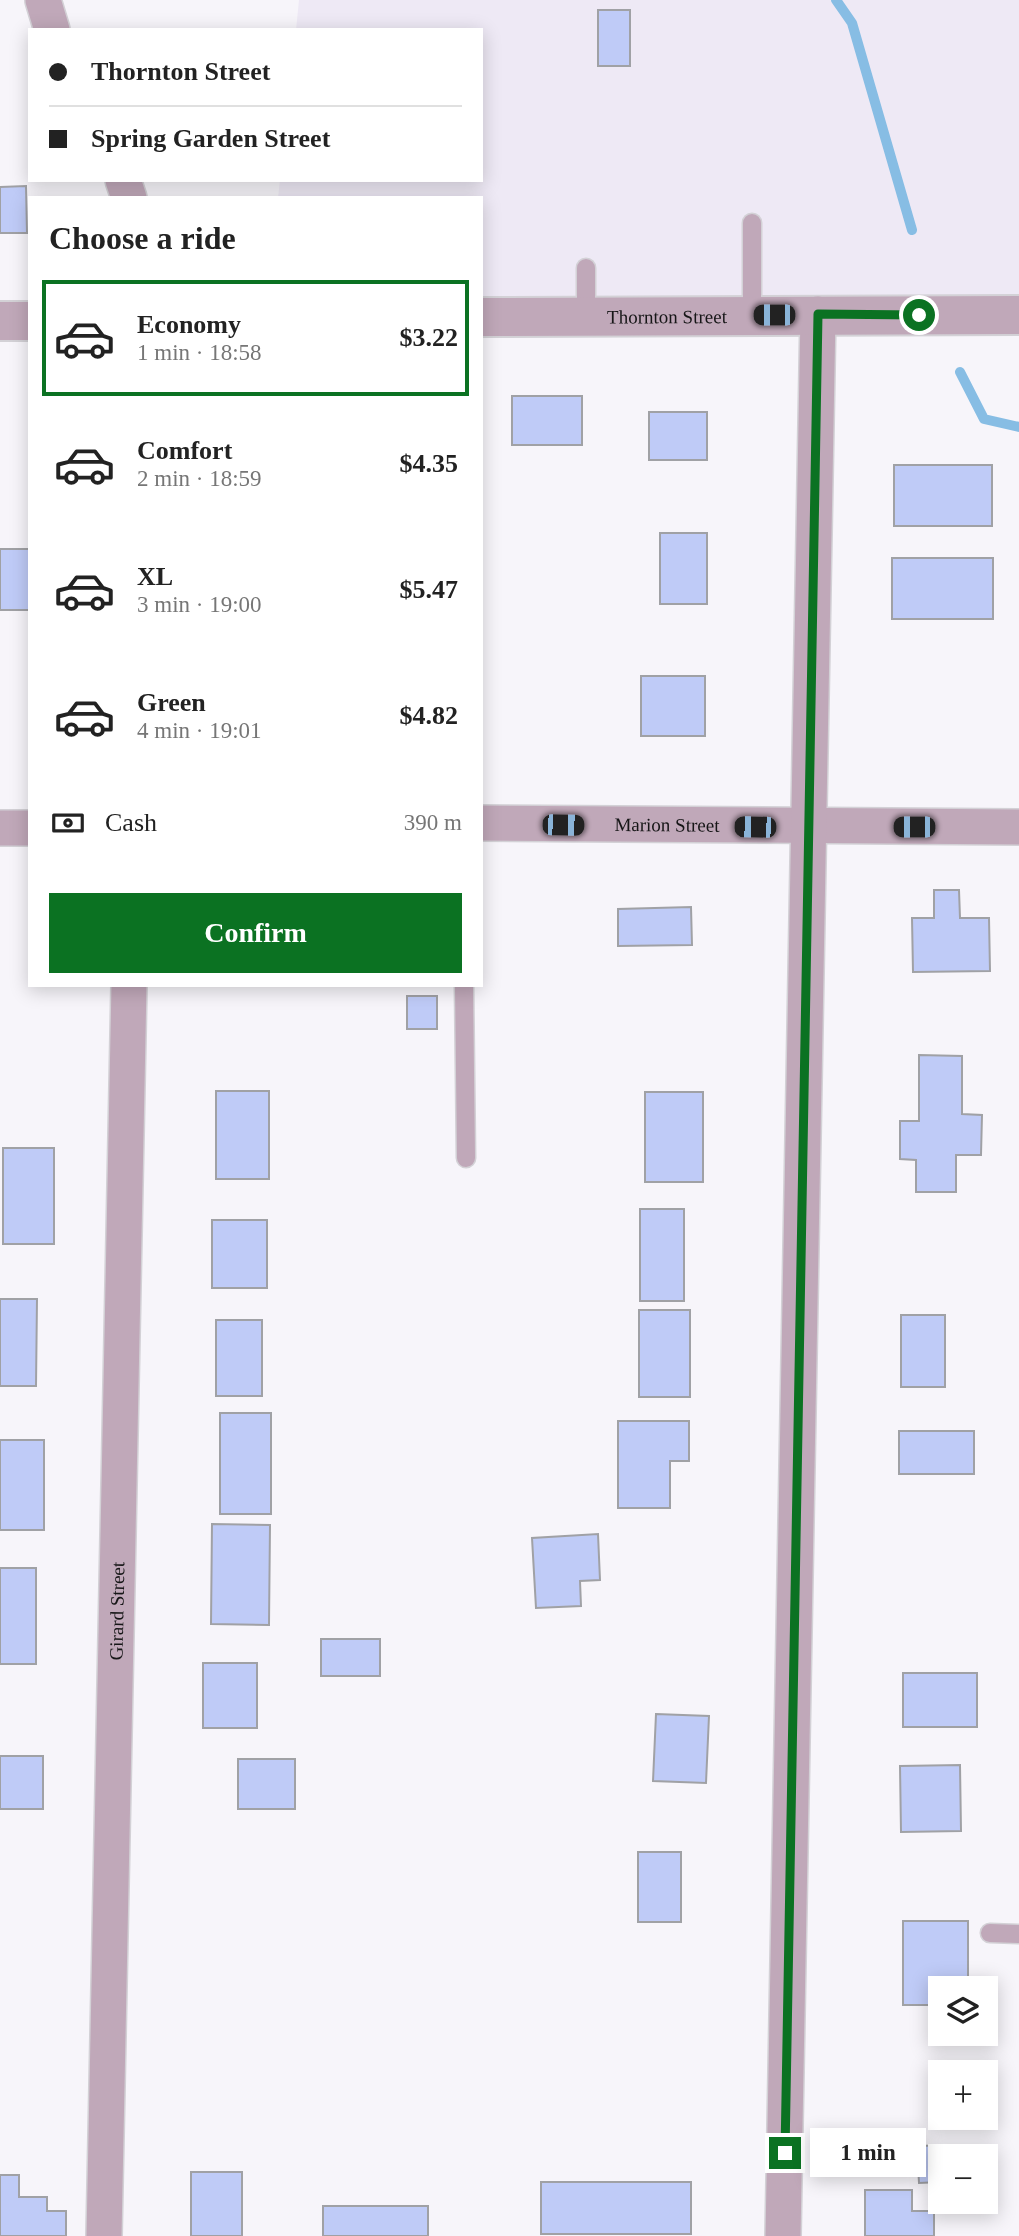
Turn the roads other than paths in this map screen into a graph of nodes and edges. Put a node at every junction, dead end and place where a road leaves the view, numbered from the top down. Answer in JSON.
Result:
{"nodes":[{"id":1,"x":43,"y":0,"type":"edge"},
{"id":2,"x":51,"y":28,"type":"edge"},
{"id":3,"x":752,"y":223,"type":"dead end"},
{"id":4,"x":586,"y":268,"type":"dead end"},
{"id":5,"x":818,"y":314,"type":"junction"},
{"id":6,"x":752,"y":315,"type":"junction"},
{"id":7,"x":1019,"y":315,"type":"edge"},
{"id":8,"x":586,"y":316,"type":"junction"},
{"id":9,"x":483,"y":317,"type":"edge"},
{"id":10,"x":0,"y":321,"type":"edge"},
{"id":11,"x":28,"y":321,"type":"edge"},
{"id":12,"x":483,"y":824,"type":"edge"},
{"id":13,"x":1019,"y":827,"type":"edge"},
{"id":14,"x":0,"y":828,"type":"edge"},
{"id":15,"x":28,"y":828,"type":"edge"},
{"id":16,"x":810,"y":828,"type":"junction"},
{"id":17,"x":130,"y":987,"type":"edge"},
{"id":18,"x":464,"y":987,"type":"edge"},
{"id":19,"x":466,"y":1158,"type":"dead end"},
{"id":20,"x":990,"y":1933,"type":"dead end"},
{"id":21,"x":1019,"y":1934,"type":"edge"},
{"id":22,"x":104,"y":2236,"type":"edge"},
{"id":23,"x":783,"y":2236,"type":"edge"}],
"edges":[{"from":1,"to":2,"type":"street"},
{"from":3,"to":6,"type":"lane"},
{"from":4,"to":8,"type":"lane"},
{"from":5,"to":6,"type":"street","name":"Thornton Street"},
{"from":5,"to":7,"type":"street","name":"Thornton Street"},
{"from":5,"to":16,"type":"street"},
{"from":6,"to":8,"type":"street","name":"Thornton Street"},
{"from":8,"to":9,"type":"street","name":"Thornton Street"},
{"from":10,"to":11,"type":"street"},
{"from":12,"to":16,"type":"street","name":"Marion Street"},
{"from":13,"to":16,"type":"street","name":"Marion Street"},
{"from":14,"to":15,"type":"street"},
{"from":16,"to":23,"type":"street"},
{"from":17,"to":22,"type":"street","name":"Girard Street"},
{"from":18,"to":19,"type":"lane"},
{"from":20,"to":21,"type":"lane"}]}
